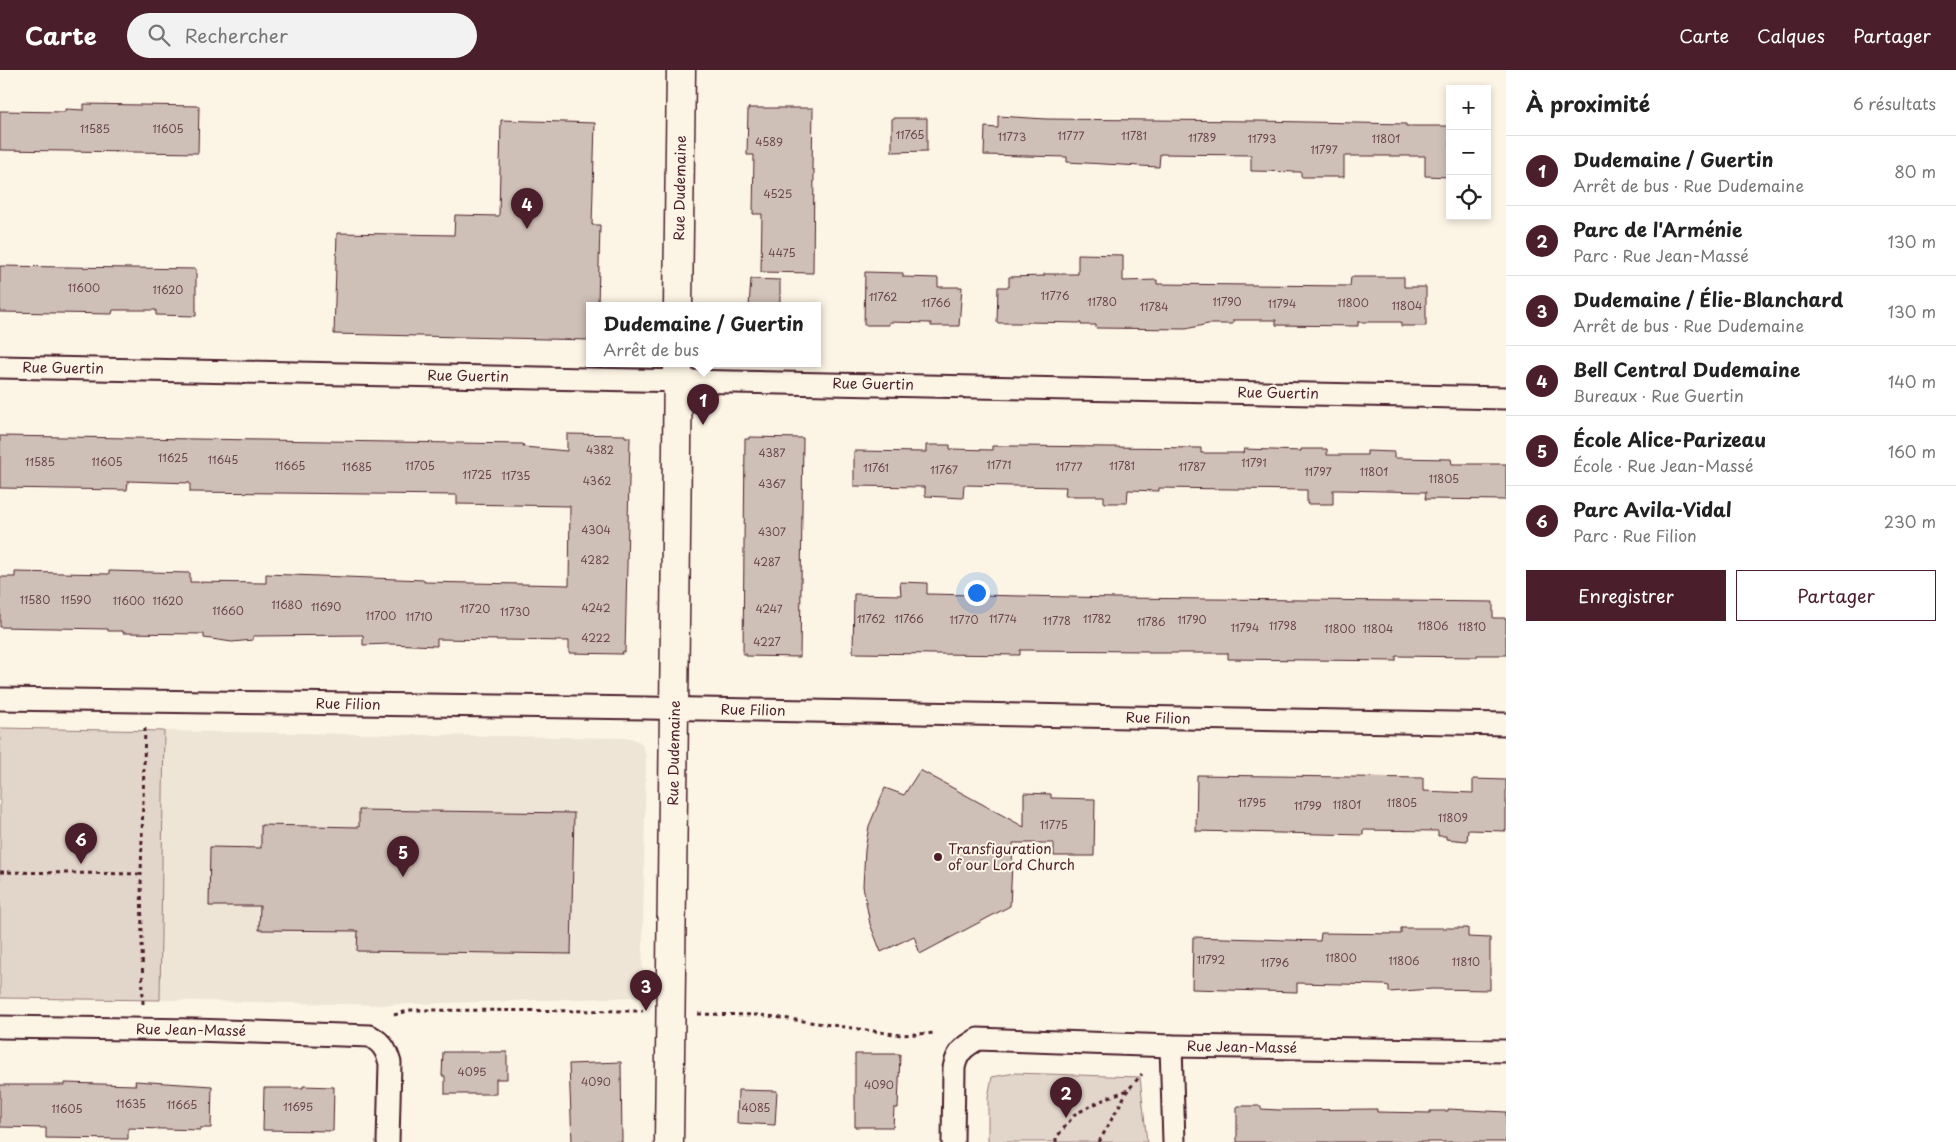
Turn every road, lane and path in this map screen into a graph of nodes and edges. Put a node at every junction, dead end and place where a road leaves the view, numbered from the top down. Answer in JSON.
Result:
{"nodes":[{"id":1,"x":681,"y":70,"type":"edge"},
{"id":2,"x":678,"y":302,"type":"edge"},
{"id":3,"x":0,"y":367,"type":"edge"},
{"id":4,"x":678,"y":372,"type":"edge"},
{"id":5,"x":1506,"y":398,"type":"edge"},
{"id":6,"x":0,"y":699,"type":"edge"},
{"id":7,"x":675,"y":709,"type":"junction"},
{"id":8,"x":1506,"y":724,"type":"edge"},
{"id":9,"x":144,"y":727,"type":"dead end"},
{"id":10,"x":0,"y":872,"type":"edge"},
{"id":11,"x":142,"y":874,"type":"junction"},
{"id":12,"x":143,"y":1004,"type":"dead end"},
{"id":13,"x":648,"y":1011,"type":"dead end"},
{"id":14,"x":695,"y":1014,"type":"dead end"},
{"id":15,"x":394,"y":1015,"type":"dead end"},
{"id":16,"x":0,"y":1027,"type":"edge"},
{"id":17,"x":935,"y":1033,"type":"dead end"},
{"id":18,"x":1171,"y":1046,"type":"junction"},
{"id":19,"x":1506,"y":1051,"type":"edge"},
{"id":20,"x":1142,"y":1074,"type":"dead end"},
{"id":21,"x":1128,"y":1090,"type":"junction"},
{"id":22,"x":388,"y":1142,"type":"edge"},
{"id":23,"x":669,"y":1142,"type":"edge"},
{"id":24,"x":953,"y":1142,"type":"edge"},
{"id":25,"x":1056,"y":1142,"type":"edge"},
{"id":26,"x":1099,"y":1142,"type":"edge"},
{"id":27,"x":1174,"y":1142,"type":"edge"}],
"edges":[{"from":1,"to":2,"type":"street","name":"Rue Dudemaine"},
{"from":3,"to":4,"type":"street","name":"Rue Guertin"},
{"from":4,"to":5,"type":"street","name":"Rue Guertin"},
{"from":4,"to":7,"type":"street","name":"Rue Dudemaine"},
{"from":6,"to":7,"type":"street","name":"Rue Filion"},
{"from":7,"to":8,"type":"street","name":"Rue Filion"},
{"from":7,"to":23,"type":"street","name":"Rue Dudemaine"},
{"from":9,"to":11,"type":"path"},
{"from":10,"to":11,"type":"path"},
{"from":11,"to":12,"type":"path"},
{"from":13,"to":15,"type":"path"},
{"from":14,"to":17,"type":"path"},
{"from":16,"to":22,"type":"street","name":"Rue Jean-Massé"},
{"from":18,"to":19,"type":"street","name":"Rue Jean-Massé"},
{"from":18,"to":24,"type":"street","name":"Rue Jean-Massé"},
{"from":18,"to":27,"type":"street"},
{"from":20,"to":21,"type":"path"},
{"from":21,"to":25,"type":"path"},
{"from":21,"to":26,"type":"path"}]}
